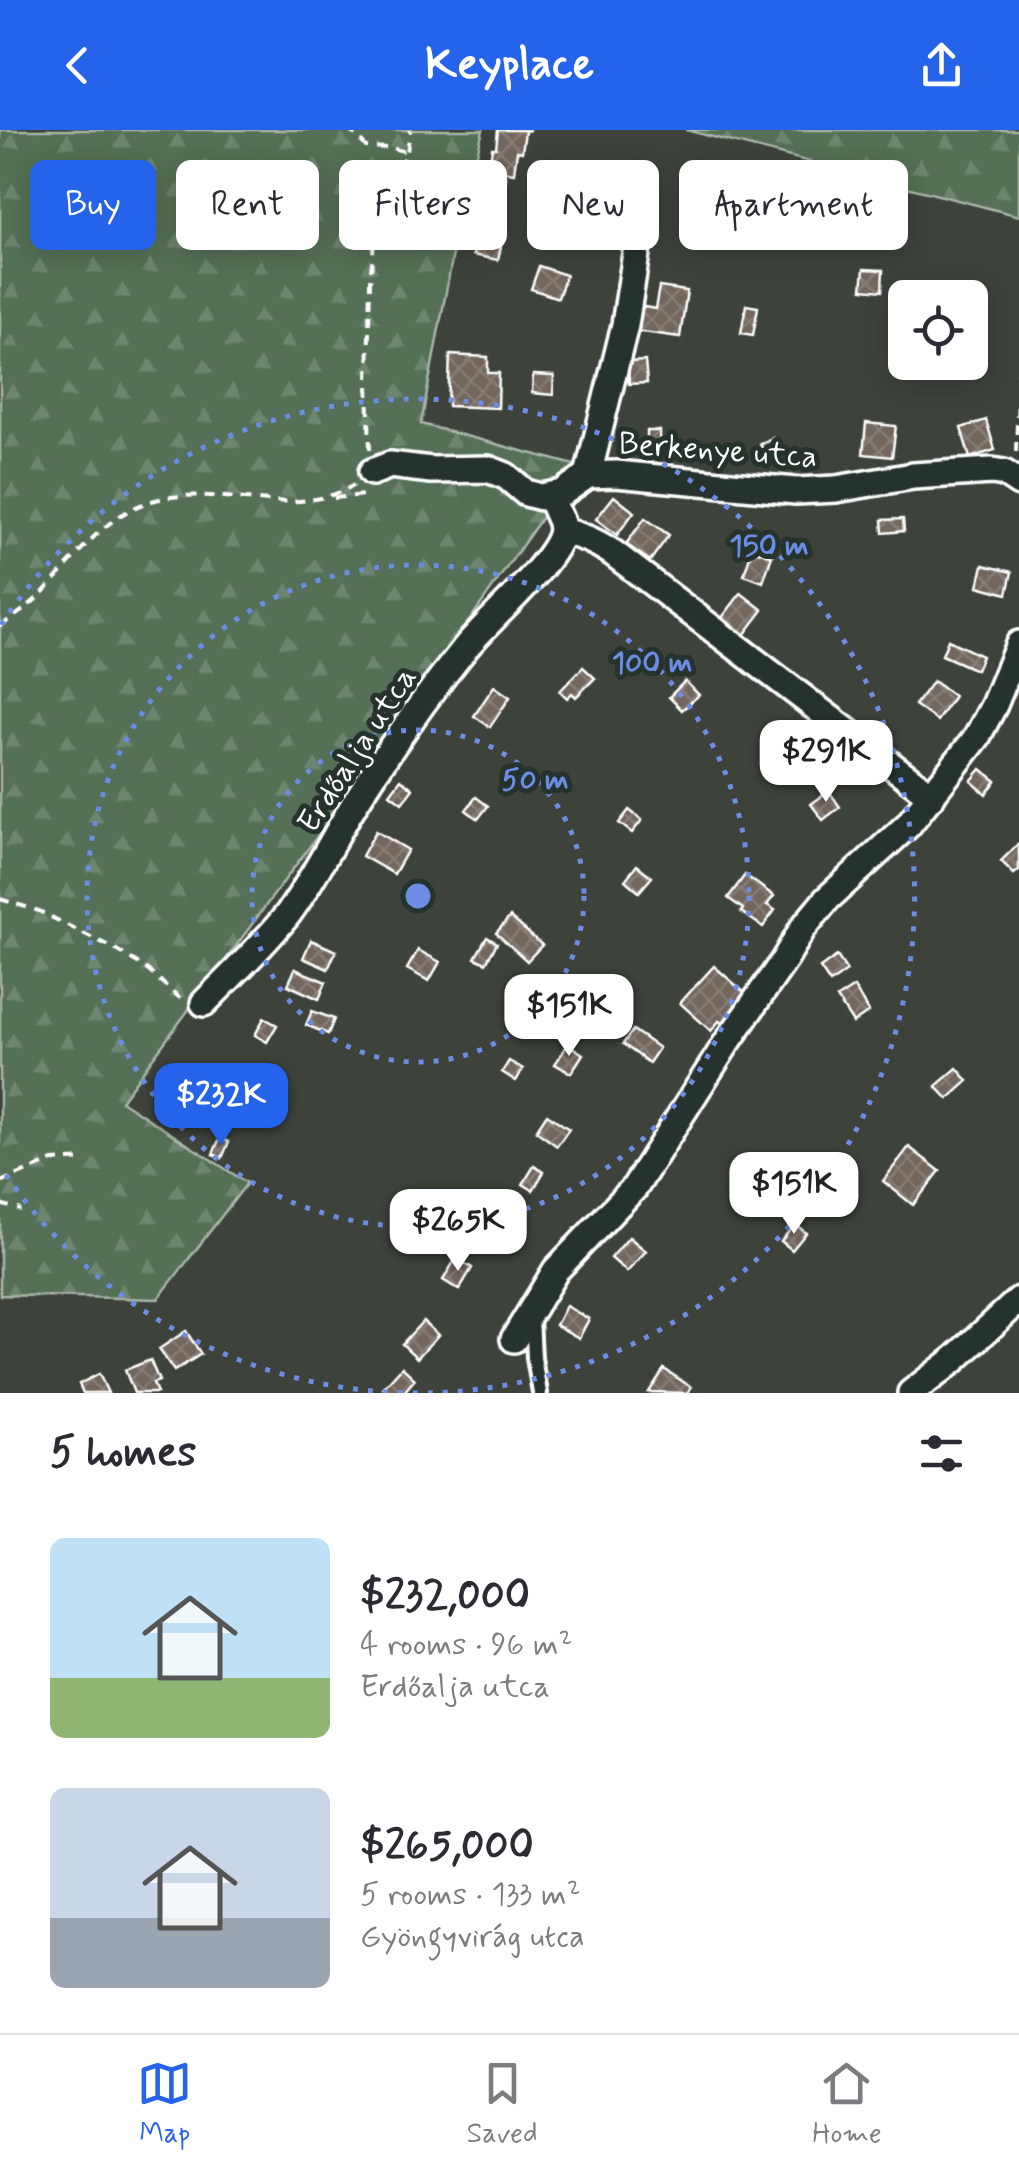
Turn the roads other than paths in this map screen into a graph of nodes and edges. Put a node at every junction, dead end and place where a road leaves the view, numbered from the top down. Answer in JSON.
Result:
{"nodes":[{"id":1,"x":637,"y":250,"type":"edge"},
{"id":2,"x":372,"y":472,"type":"road end"},
{"id":3,"x":1018,"y":472,"type":"edge"},
{"id":4,"x":588,"y":475,"type":"junction"},
{"id":5,"x":550,"y":497,"type":"junction"},
{"id":6,"x":562,"y":530,"type":"junction"},
{"id":7,"x":1019,"y":644,"type":"edge"},
{"id":8,"x":932,"y":796,"type":"junction"},
{"id":9,"x":204,"y":1003,"type":"road end"},
{"id":10,"x":1019,"y":1300,"type":"edge"},
{"id":11,"x":532,"y":1309,"type":"junction"},
{"id":12,"x":514,"y":1340,"type":"dead end"},
{"id":13,"x":540,"y":1393,"type":"edge"},
{"id":14,"x":911,"y":1393,"type":"edge"}],
"edges":[{"from":1,"to":4,"type":"street"},
{"from":2,"to":5,"type":"street"},
{"from":3,"to":4,"type":"street","name":"Berkenye utca"},
{"from":4,"to":5,"type":"street"},
{"from":5,"to":6,"type":"street"},
{"from":6,"to":8,"type":"street"},
{"from":6,"to":9,"type":"street","name":"Erdőalja utca"},
{"from":7,"to":8,"type":"street"},
{"from":8,"to":11,"type":"street"},
{"from":10,"to":14,"type":"street"},
{"from":11,"to":12,"type":"street"},
{"from":11,"to":13,"type":"lane"}]}
